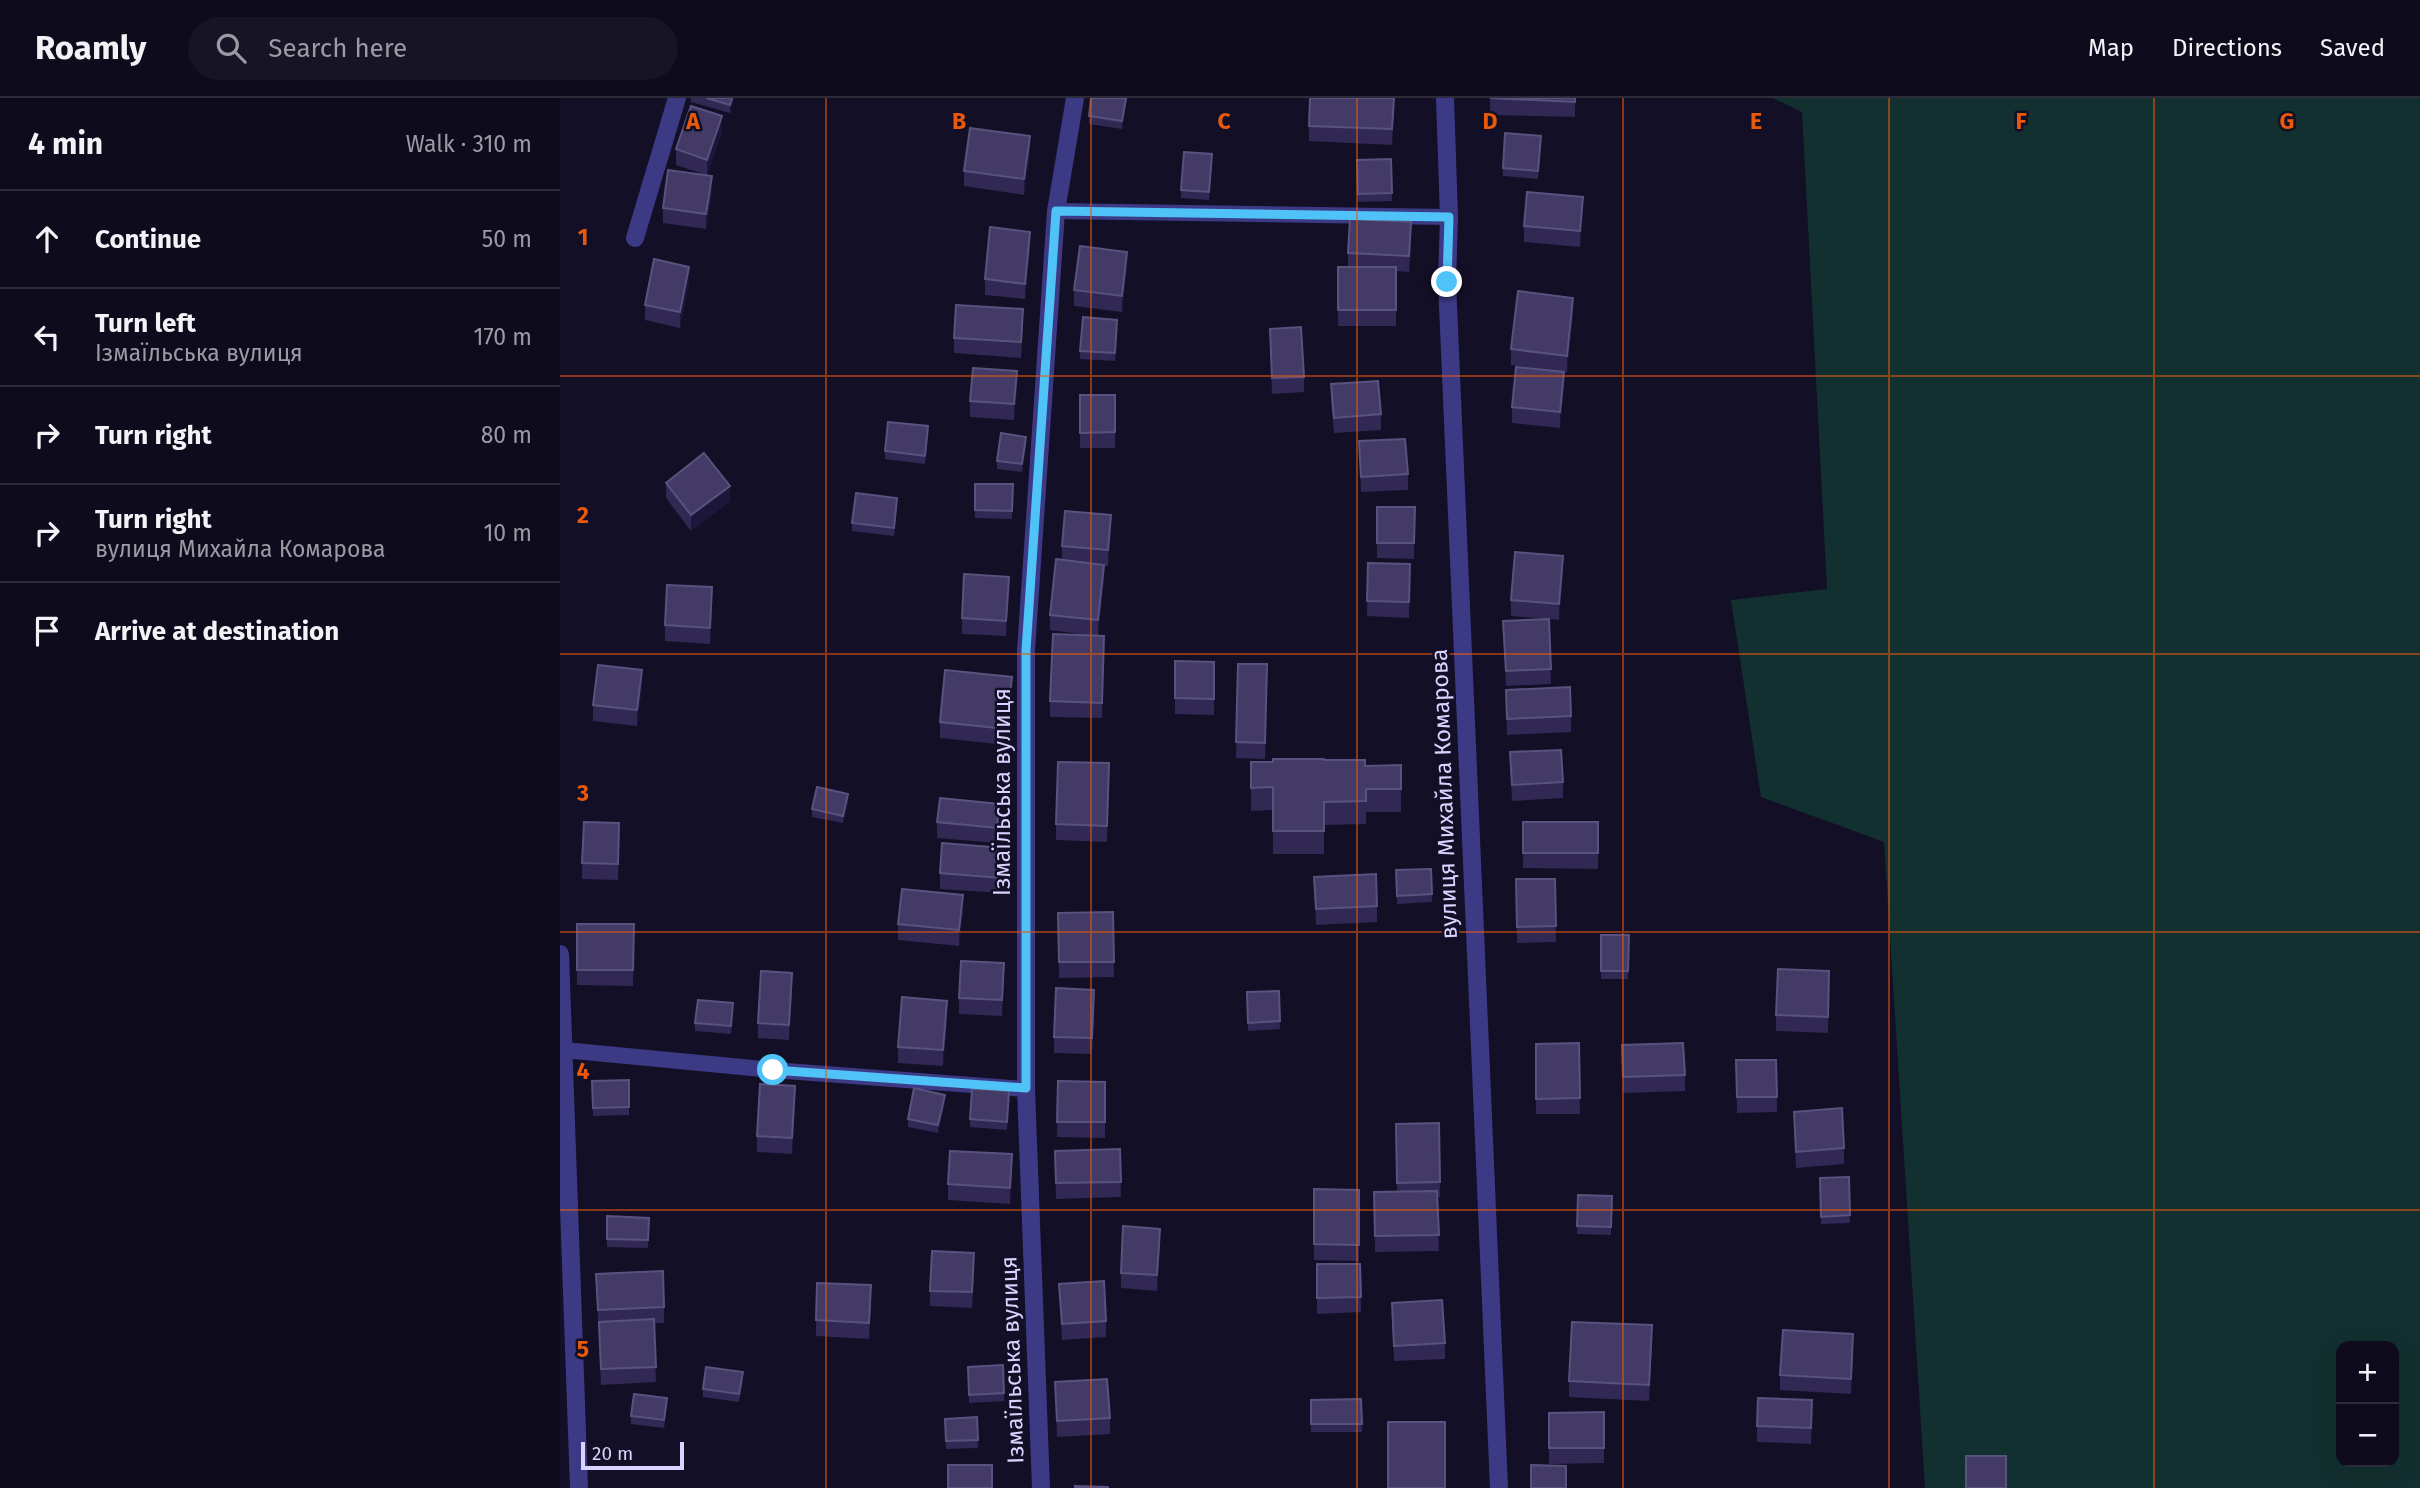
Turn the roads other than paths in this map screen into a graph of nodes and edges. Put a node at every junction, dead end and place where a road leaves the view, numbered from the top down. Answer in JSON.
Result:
{"nodes":[{"id":1,"x":677,"y":98,"type":"edge"},
{"id":2,"x":1075,"y":98,"type":"edge"},
{"id":3,"x":1444,"y":98,"type":"edge"},
{"id":4,"x":1056,"y":211,"type":"junction"},
{"id":5,"x":1449,"y":217,"type":"junction"},
{"id":6,"x":635,"y":238,"type":"dead end"},
{"id":7,"x":560,"y":954,"type":"edge"},
{"id":8,"x":564,"y":1050,"type":"junction"},
{"id":9,"x":1026,"y":1088,"type":"junction"},
{"id":10,"x":579,"y":1488,"type":"edge"},
{"id":11,"x":1041,"y":1488,"type":"edge"},
{"id":12,"x":1499,"y":1488,"type":"edge"}],
"edges":[{"from":1,"to":6,"type":"street"},
{"from":2,"to":4,"type":"street","name":"Ізмаїльська вулиця"},
{"from":3,"to":5,"type":"street","name":"вулиця Михайла Комарова"},
{"from":4,"to":5,"type":"lane"},
{"from":4,"to":9,"type":"street","name":"Ізмаїльська вулиця"},
{"from":5,"to":12,"type":"street","name":"вулиця Михайла Комарова"},
{"from":7,"to":8,"type":"street"},
{"from":8,"to":9,"type":"lane"},
{"from":8,"to":10,"type":"street"},
{"from":9,"to":11,"type":"street","name":"Ізмаїльська вулиця"}]}
